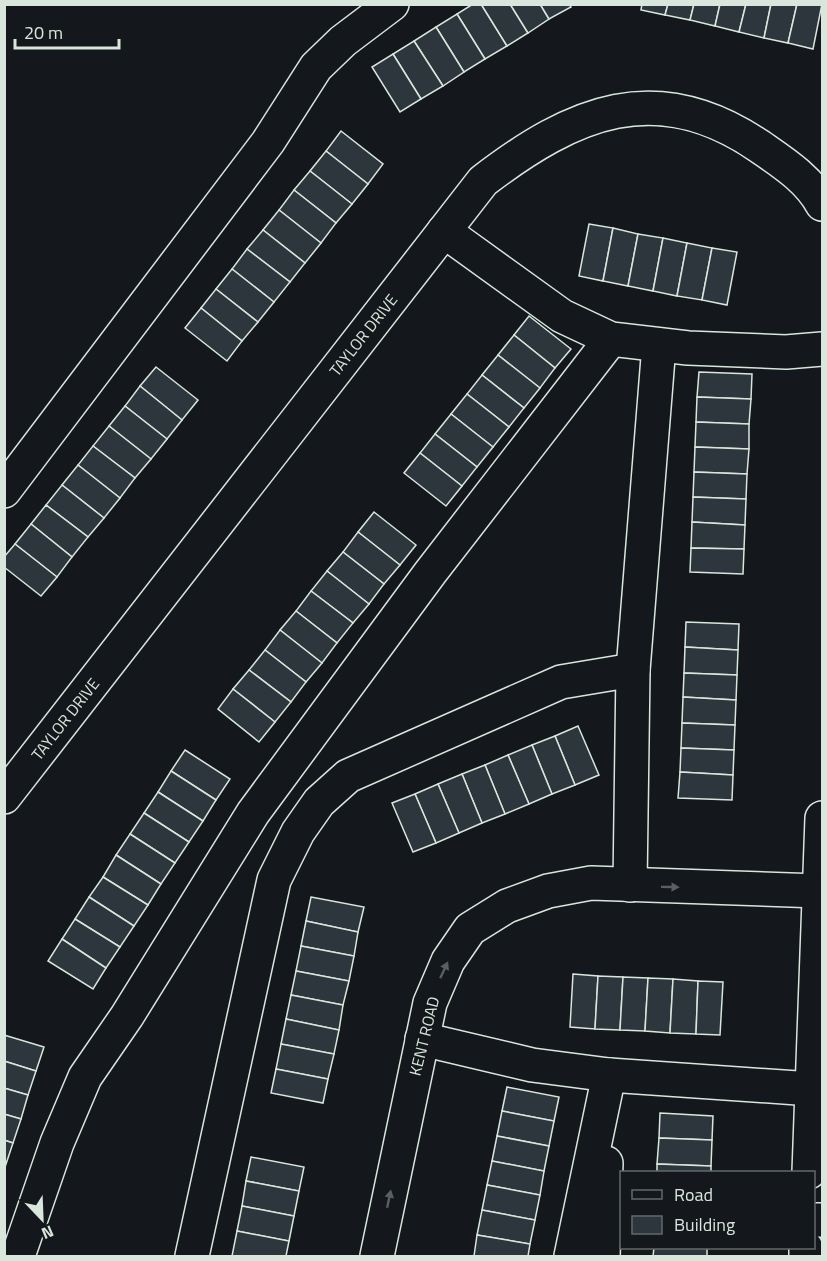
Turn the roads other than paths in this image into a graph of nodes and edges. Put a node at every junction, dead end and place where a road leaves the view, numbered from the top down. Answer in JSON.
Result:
{"nodes":[{"id":1,"x":392,"y":4,"type":"edge"},
{"id":2,"x":822,"y":204,"type":"edge"},
{"id":3,"x":444,"y":231,"type":"junction"},
{"id":4,"x":611,"y":339,"type":"junction"},
{"id":5,"x":659,"y":345,"type":"junction"},
{"id":6,"x":822,"y":350,"type":"edge"},
{"id":7,"x":4,"y":491,"type":"edge"},
{"id":8,"x":633,"y":670,"type":"junction"},
{"id":9,"x":4,"y":797,"type":"edge"},
{"id":10,"x":822,"y":819,"type":"edge"},
{"id":11,"x":630,"y":885,"type":"junction"},
{"id":12,"x":819,"y":891,"type":"junction"},
{"id":13,"x":422,"y":1039,"type":"junction"},
{"id":14,"x":609,"y":1075,"type":"junction"},
{"id":15,"x":812,"y":1089,"type":"junction"},
{"id":16,"x":809,"y":1171,"type":"edge"},
{"id":17,"x":18,"y":1257,"type":"edge"},
{"id":18,"x":192,"y":1257,"type":"edge"},
{"id":19,"x":377,"y":1257,"type":"edge"},
{"id":20,"x":571,"y":1257,"type":"edge"},
{"id":21,"x":603,"y":1257,"type":"edge"}],
"edges":[{"from":1,"to":7,"type":"street"},
{"from":2,"to":3,"type":"street","name":"TAYLOR DRIVE"},
{"from":3,"to":4,"type":"street"},
{"from":3,"to":9,"type":"street","name":"TAYLOR DRIVE"},
{"from":4,"to":5,"type":"street"},
{"from":4,"to":17,"type":"street"},
{"from":5,"to":6,"type":"street"},
{"from":5,"to":8,"type":"street"},
{"from":8,"to":11,"type":"street"},
{"from":8,"to":18,"type":"street"},
{"from":10,"to":12,"type":"street"},
{"from":11,"to":12,"type":"street","name":"KENT ROAD","one_way":true},
{"from":13,"to":11,"type":"street","name":"KENT ROAD","one_way":true},
{"from":12,"to":15,"type":"street"},
{"from":13,"to":14,"type":"street"},
{"from":19,"to":13,"type":"street","name":"KENT ROAD","one_way":true},
{"from":14,"to":15,"type":"street"},
{"from":14,"to":20,"type":"street"},
{"from":14,"to":21,"type":"street"},
{"from":15,"to":16,"type":"street"}]}
